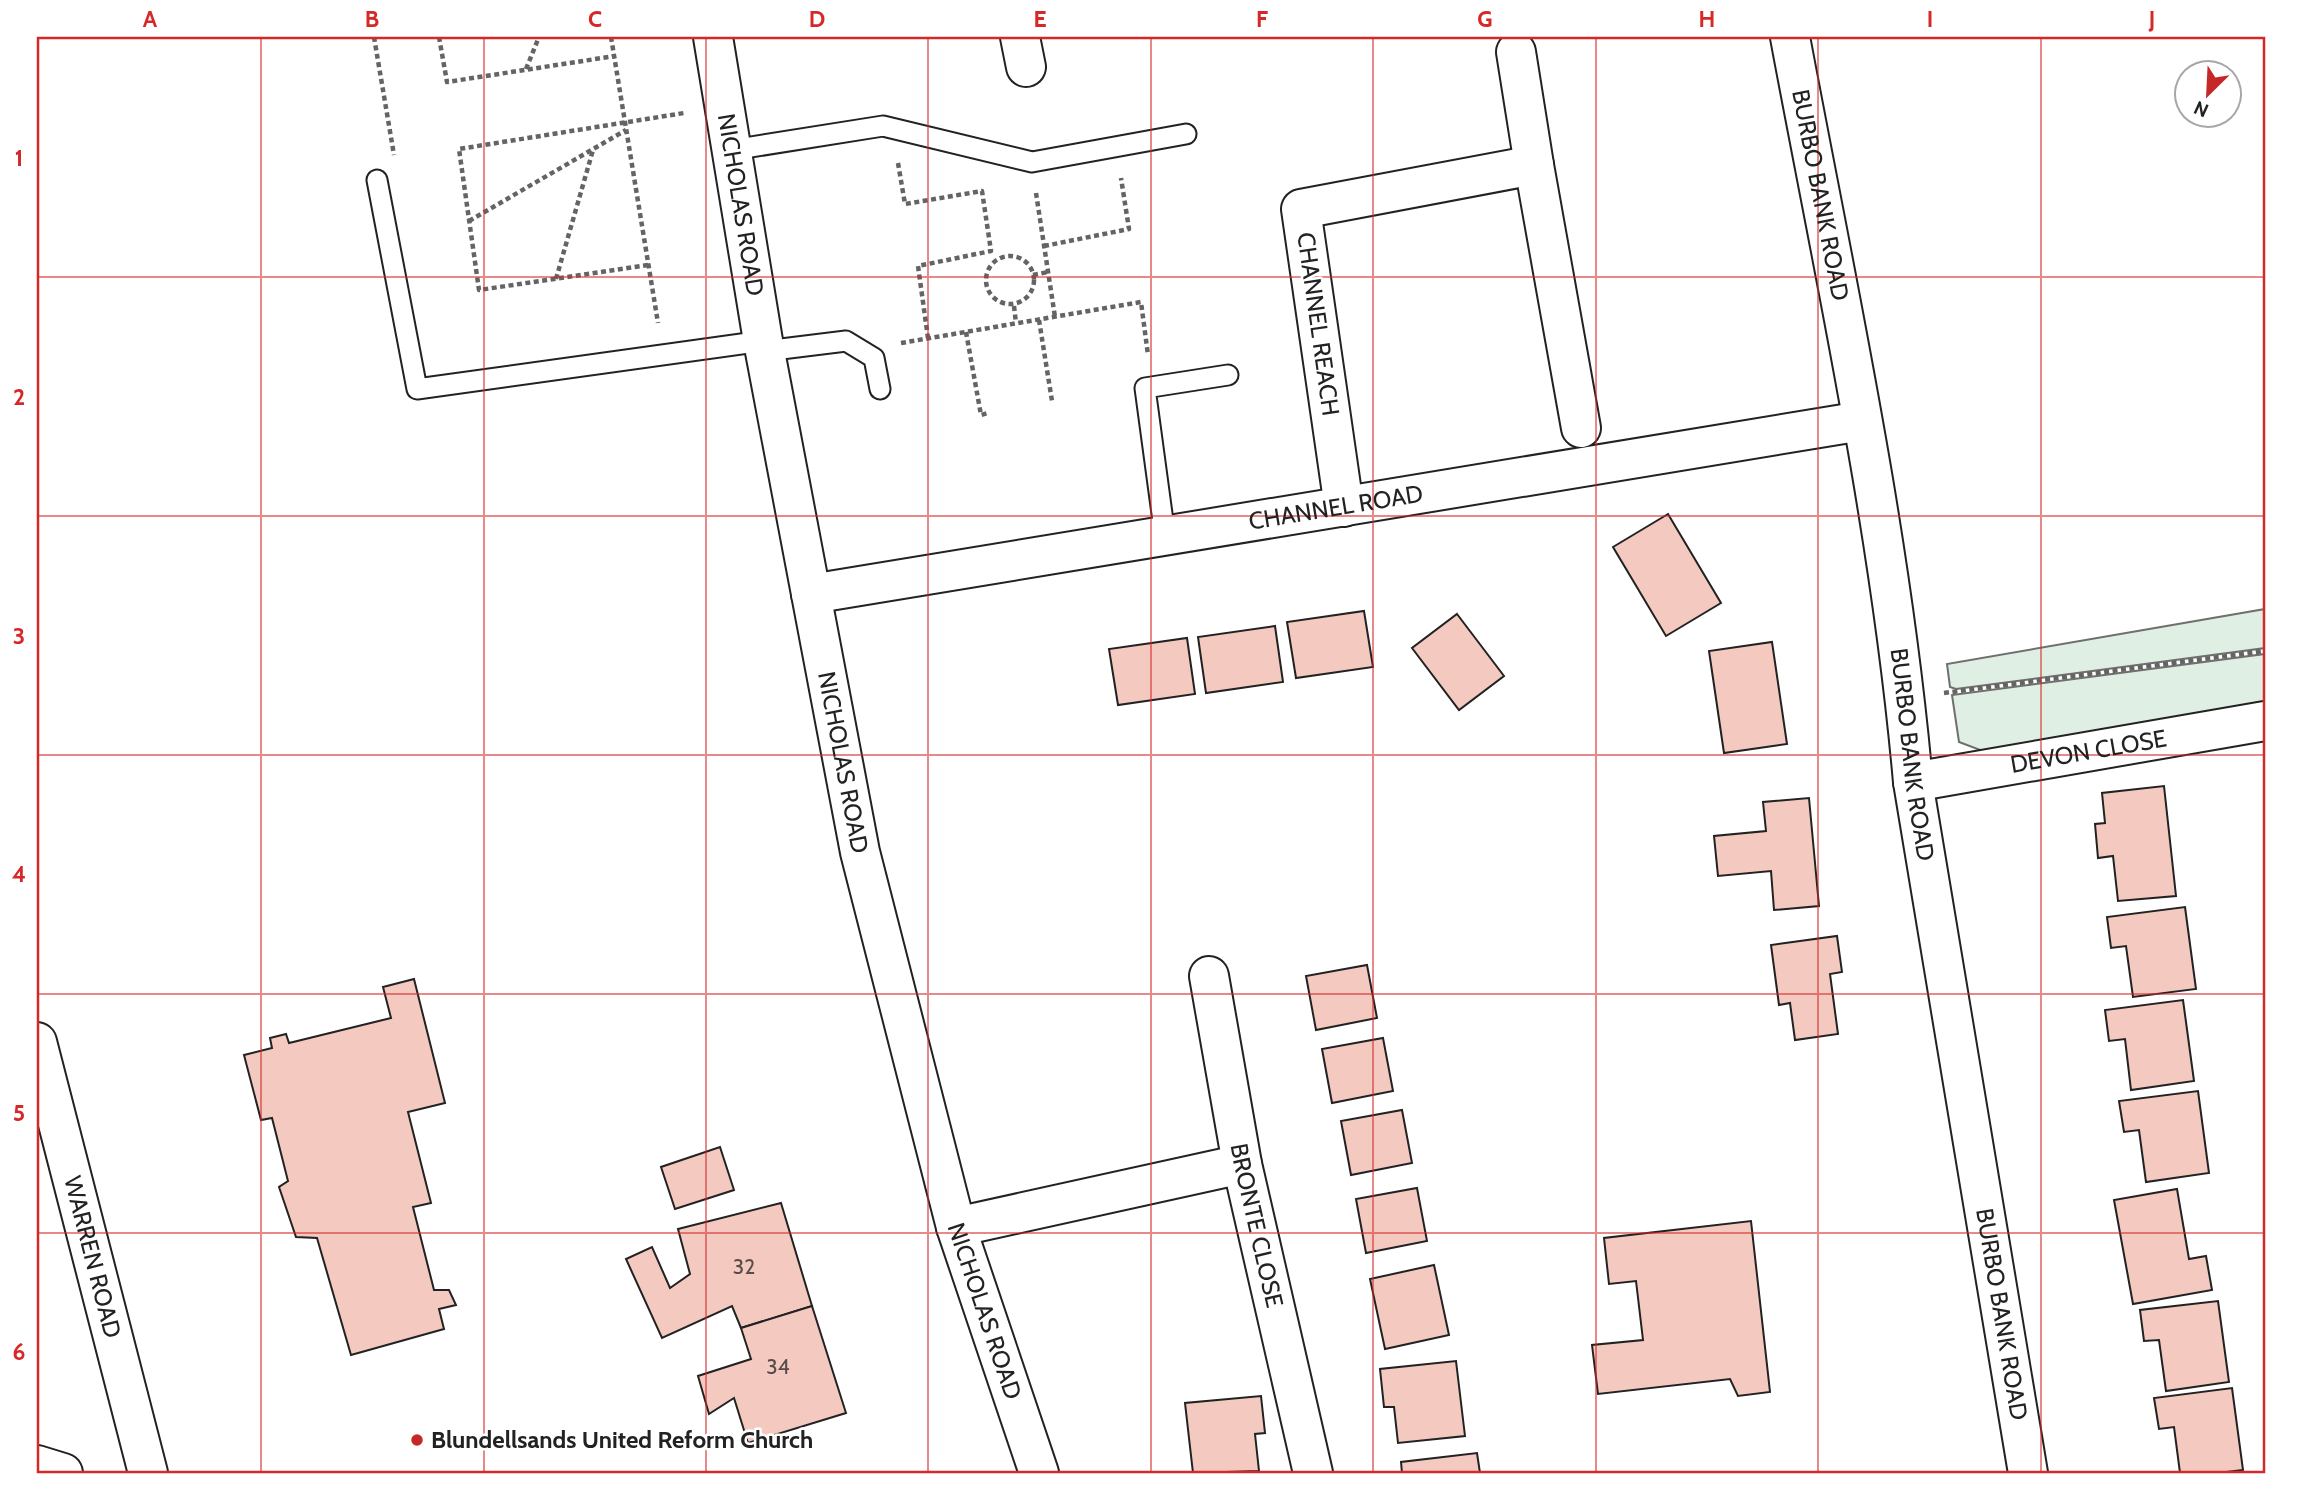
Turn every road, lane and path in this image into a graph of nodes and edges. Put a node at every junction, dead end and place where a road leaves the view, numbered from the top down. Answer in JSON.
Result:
{"nodes":[{"id":1,"x":374,"y":37,"type":"edge"},
{"id":2,"x":439,"y":37,"type":"edge"},
{"id":3,"x":539,"y":37,"type":"edge"},
{"id":4,"x":611,"y":37,"type":"edge"},
{"id":5,"x":713,"y":37,"type":"edge"},
{"id":6,"x":1790,"y":37,"type":"edge"},
{"id":7,"x":1516,"y":52,"type":"dead end"},
{"id":8,"x":615,"y":56,"type":"junction"},
{"id":9,"x":525,"y":70,"type":"junction"},
{"id":10,"x":724,"y":106,"type":"junction"},
{"id":11,"x":625,"y":124,"type":"junction"},
{"id":12,"x":892,"y":129,"type":"junction"},
{"id":13,"x":626,"y":130,"type":"junction"},
{"id":14,"x":1186,"y":134,"type":"dead end"},
{"id":15,"x":1117,"y":146,"type":"junction"},
{"id":16,"x":593,"y":149,"type":"junction"},
{"id":17,"x":732,"y":150,"type":"junction"},
{"id":18,"x":1031,"y":161,"type":"junction"},
{"id":19,"x":1534,"y":165,"type":"junction"},
{"id":20,"x":377,"y":180,"type":"joint"},
{"id":21,"x":469,"y":221,"type":"junction"},
{"id":22,"x":1044,"y":246,"type":"junction"},
{"id":23,"x":988,"y":252,"type":"junction"},
{"id":24,"x":996,"y":261,"type":"junction"},
{"id":25,"x":648,"y":265,"type":"junction"},
{"id":26,"x":1048,"y":272,"type":"junction"},
{"id":27,"x":1033,"y":275,"type":"junction"},
{"id":28,"x":556,"y":279,"type":"junction"},
{"id":29,"x":1014,"y":306,"type":"junction"},
{"id":30,"x":1055,"y":317,"type":"junction"},
{"id":31,"x":1039,"y":320,"type":"junction"},
{"id":32,"x":1016,"y":323,"type":"junction"},
{"id":33,"x":966,"y":332,"type":"junction"},
{"id":34,"x":928,"y":338,"type":"junction"},
{"id":35,"x":764,"y":346,"type":"junction"},
{"id":36,"x":860,"y":349,"type":"junction"},
{"id":37,"x":663,"y":355,"type":"junction"},
{"id":38,"x":1228,"y":374,"type":"dead end"},
{"id":39,"x":1153,"y":387,"type":"junction"},
{"id":40,"x":880,"y":389,"type":"dead end"},
{"id":41,"x":1052,"y":401,"type":"dead end"},
{"id":42,"x":988,"y":413,"type":"dead end"},
{"id":43,"x":1862,"y":421,"type":"junction"},
{"id":44,"x":1581,"y":428,"type":"dead end"},
{"id":45,"x":1343,"y":508,"type":"junction"},
{"id":46,"x":1165,"y":536,"type":"junction"},
{"id":47,"x":811,"y":594,"type":"junction"},
{"id":48,"x":2265,"y":651,"type":"edge"},
{"id":49,"x":1905,"y":697,"type":"junction"},
{"id":50,"x":2265,"y":721,"type":"edge"},
{"id":51,"x":1913,"y":782,"type":"junction"},
{"id":52,"x":1209,"y":976,"type":"dead end"},
{"id":53,"x":37,"y":1042,"type":"edge"},
{"id":54,"x":1242,"y":1164,"type":"junction"},
{"id":55,"x":956,"y":1227,"type":"junction"},
{"id":56,"x":37,"y":1465,"type":"edge"},
{"id":57,"x":64,"y":1473,"type":"edge"},
{"id":58,"x":148,"y":1473,"type":"edge"},
{"id":59,"x":1040,"y":1473,"type":"edge"},
{"id":60,"x":1313,"y":1473,"type":"edge"},
{"id":61,"x":2028,"y":1473,"type":"edge"}],
"edges":[{"from":1,"to":20,"type":"path"},
{"from":2,"to":9,"type":"path"},
{"from":3,"to":9,"type":"path"},
{"from":4,"to":8,"type":"path"},
{"from":5,"to":10,"type":"street","name":"NICHOLAS ROAD"},
{"from":6,"to":43,"type":"street","name":"BURBO BANK ROAD"},
{"from":7,"to":19,"type":"street"},
{"from":8,"to":9,"type":"path"},
{"from":8,"to":11,"type":"path"},
{"from":10,"to":11,"type":"path"},
{"from":10,"to":17,"type":"street","name":"NICHOLAS ROAD"},
{"from":11,"to":13,"type":"path"},
{"from":11,"to":21,"type":"path"},
{"from":12,"to":17,"type":"lane"},
{"from":12,"to":18,"type":"lane"},
{"from":12,"to":23,"type":"path"},
{"from":13,"to":16,"type":"path"},
{"from":13,"to":25,"type":"path"},
{"from":14,"to":15,"type":"lane"},
{"from":15,"to":18,"type":"lane"},
{"from":15,"to":22,"type":"path"},
{"from":16,"to":21,"type":"path"},
{"from":16,"to":28,"type":"path"},
{"from":17,"to":35,"type":"street","name":"NICHOLAS ROAD"},
{"from":18,"to":22,"type":"path"},
{"from":19,"to":44,"type":"street"},
{"from":19,"to":45,"type":"street","name":"CHANNEL REACH"},
{"from":20,"to":37,"type":"lane"},
{"from":21,"to":28,"type":"path"},
{"from":22,"to":26,"type":"path"},
{"from":23,"to":24,"type":"path"},
{"from":23,"to":34,"type":"path"},
{"from":24,"to":27,"type":"path"},
{"from":24,"to":29,"type":"path"},
{"from":25,"to":28,"type":"path"},
{"from":25,"to":37,"type":"path"},
{"from":26,"to":27,"type":"path"},
{"from":26,"to":30,"type":"path"},
{"from":27,"to":29,"type":"path"},
{"from":29,"to":32,"type":"path"},
{"from":30,"to":31,"type":"path"},
{"from":30,"to":39,"type":"path"},
{"from":31,"to":32,"type":"path"},
{"from":31,"to":41,"type":"path"},
{"from":32,"to":33,"type":"path"},
{"from":33,"to":34,"type":"path"},
{"from":33,"to":42,"type":"path"},
{"from":34,"to":36,"type":"path"},
{"from":35,"to":36,"type":"lane"},
{"from":35,"to":37,"type":"lane"},
{"from":35,"to":47,"type":"street","name":"NICHOLAS ROAD"},
{"from":36,"to":40,"type":"lane"},
{"from":38,"to":39,"type":"lane"},
{"from":39,"to":46,"type":"lane"},
{"from":43,"to":45,"type":"street","name":"CHANNEL ROAD"},
{"from":43,"to":49,"type":"street","name":"BURBO BANK ROAD"},
{"from":45,"to":46,"type":"street","name":"CHANNEL ROAD"},
{"from":46,"to":47,"type":"street","name":"CHANNEL ROAD"},
{"from":47,"to":55,"type":"street","name":"NICHOLAS ROAD"},
{"from":48,"to":49,"type":"path"},
{"from":49,"to":51,"type":"street","name":"BURBO BANK ROAD"},
{"from":50,"to":51,"type":"street","name":"DEVON CLOSE"},
{"from":51,"to":61,"type":"street","name":"BURBO BANK ROAD"},
{"from":52,"to":54,"type":"street","name":"BRONTE CLOSE"},
{"from":53,"to":58,"type":"street","name":"WARREN ROAD"},
{"from":54,"to":55,"type":"street"},
{"from":54,"to":60,"type":"street","name":"BRONTE CLOSE"},
{"from":55,"to":59,"type":"street","name":"NICHOLAS ROAD"},
{"from":56,"to":57,"type":"street"}]}
